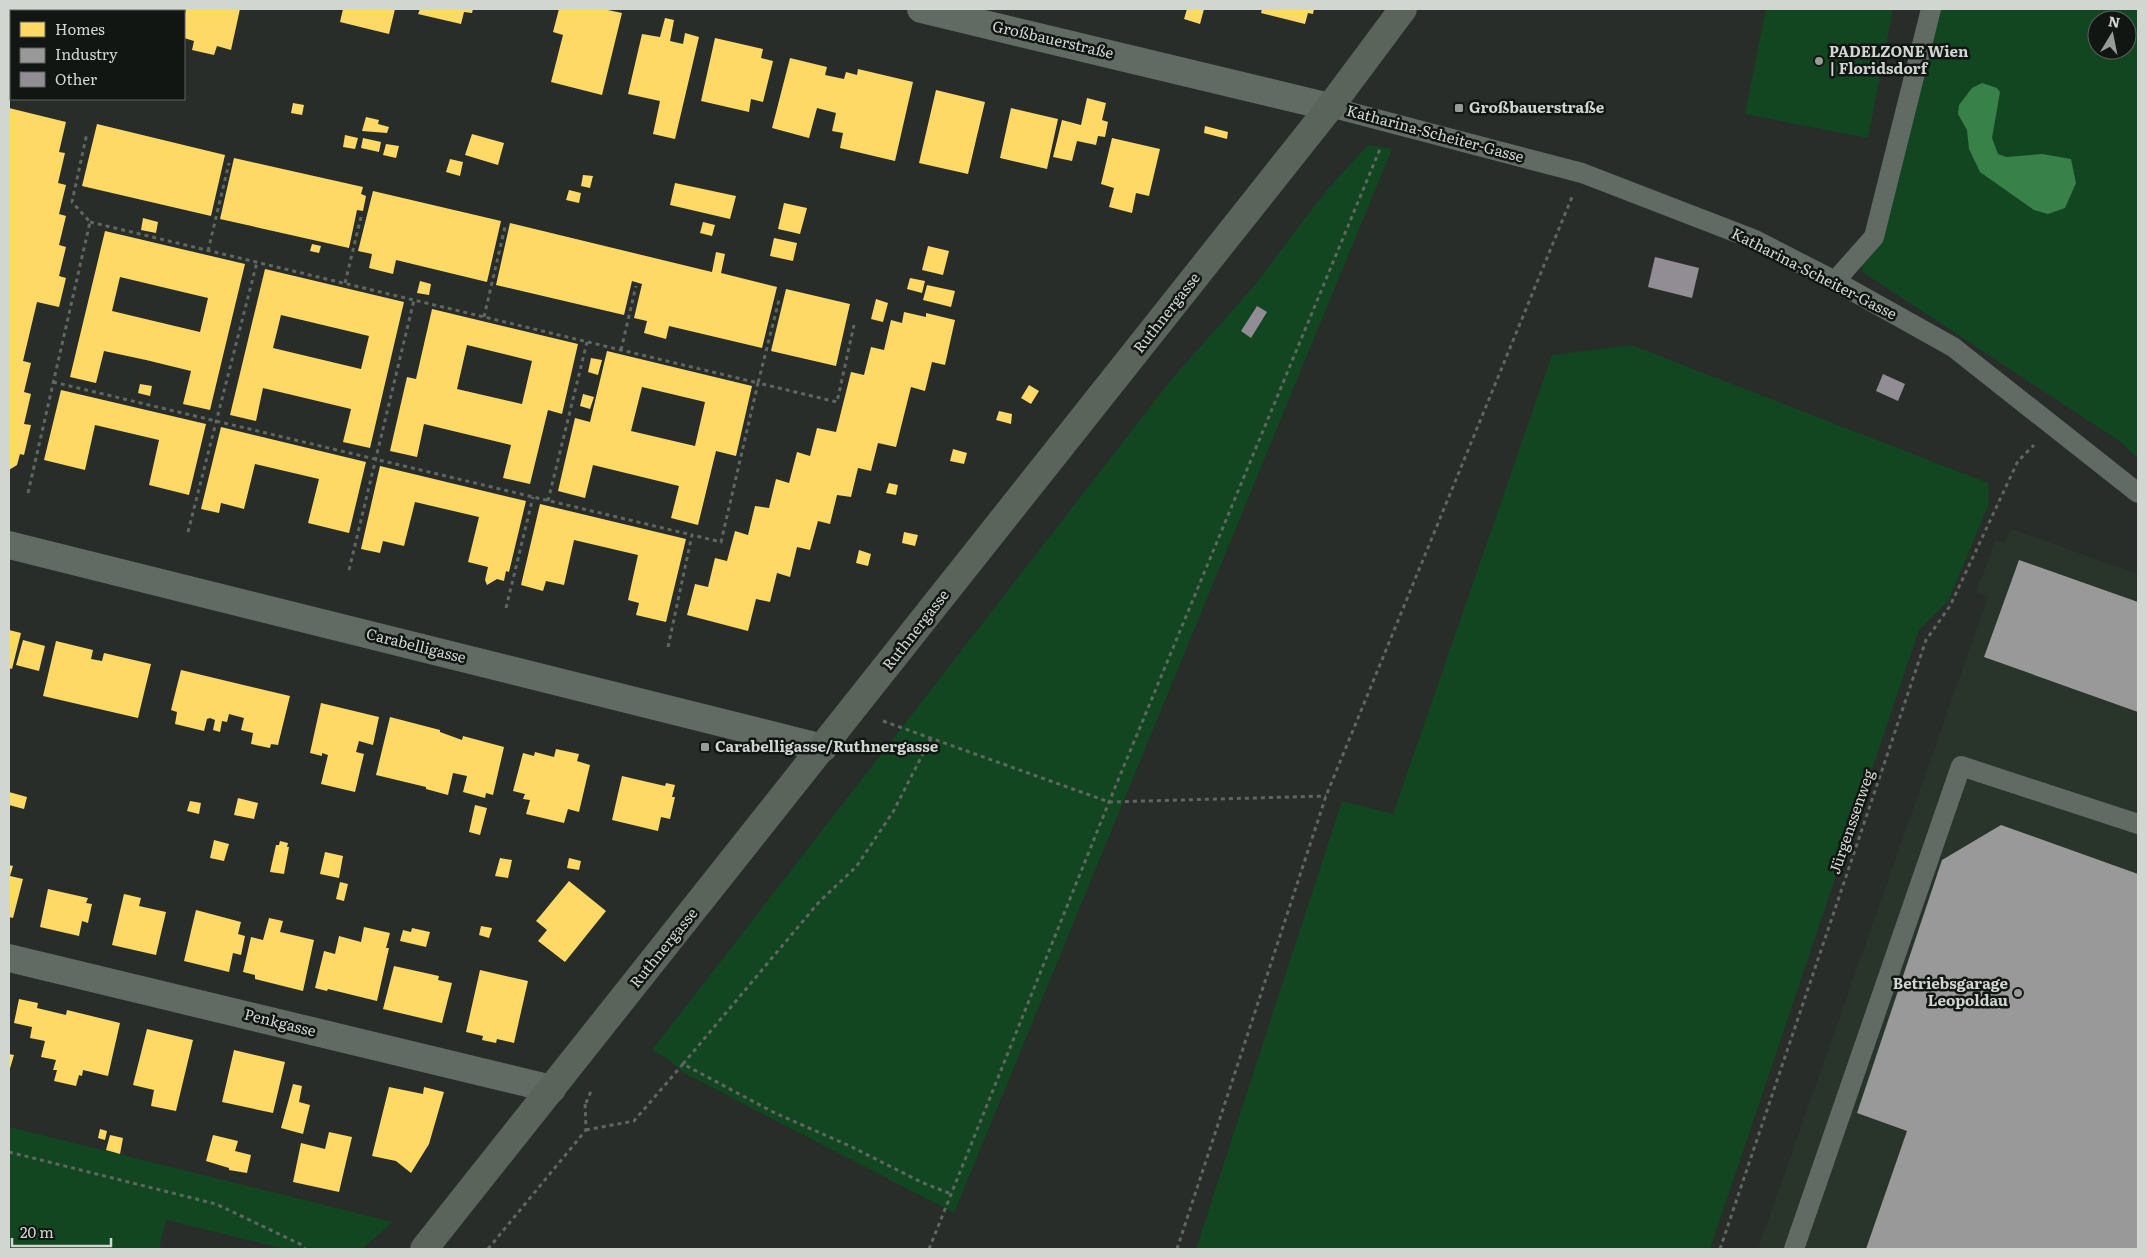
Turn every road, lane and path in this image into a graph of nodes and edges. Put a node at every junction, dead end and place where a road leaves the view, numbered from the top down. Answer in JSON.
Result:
{"nodes":[{"id":1,"x":922,"y":9,"type":"edge"},
{"id":2,"x":1404,"y":9,"type":"edge"},
{"id":3,"x":1931,"y":9,"type":"edge"},
{"id":4,"x":1330,"y":107,"type":"junction"},
{"id":5,"x":1391,"y":122,"type":"junction"},
{"id":6,"x":87,"y":133,"type":"dead end"},
{"id":7,"x":229,"y":163,"type":"dead end"},
{"id":8,"x":1582,"y":173,"type":"junction"},
{"id":9,"x":361,"y":218,"type":"dead end"},
{"id":10,"x":90,"y":222,"type":"junction"},
{"id":11,"x":505,"y":227,"type":"dead end"},
{"id":12,"x":208,"y":251,"type":"junction"},
{"id":13,"x":257,"y":262,"type":"junction"},
{"id":14,"x":1835,"y":281,"type":"junction"},
{"id":15,"x":345,"y":284,"type":"junction"},
{"id":16,"x":636,"y":286,"type":"dead end"},
{"id":17,"x":414,"y":300,"type":"junction"},
{"id":18,"x":779,"y":300,"type":"dead end"},
{"id":19,"x":484,"y":317,"type":"junction"},
{"id":20,"x":854,"y":326,"type":"dead end"},
{"id":21,"x":587,"y":342,"type":"junction"},
{"id":22,"x":622,"y":350,"type":"junction"},
{"id":23,"x":54,"y":382,"type":"junction"},
{"id":24,"x":758,"y":383,"type":"junction"},
{"id":25,"x":217,"y":420,"type":"junction"},
{"id":26,"x":2052,"y":426,"type":"junction"},
{"id":27,"x":376,"y":460,"type":"junction"},
{"id":28,"x":28,"y":493,"type":"dead end"},
{"id":29,"x":2138,"y":493,"type":"edge"},
{"id":30,"x":533,"y":497,"type":"junction"},
{"id":31,"x":548,"y":501,"type":"junction"},
{"id":32,"x":188,"y":532,"type":"dead end"},
{"id":33,"x":692,"y":536,"type":"junction"},
{"id":34,"x":9,"y":545,"type":"edge"},
{"id":35,"x":349,"y":570,"type":"dead end"},
{"id":36,"x":506,"y":608,"type":"dead end"},
{"id":37,"x":668,"y":647,"type":"dead end"},
{"id":38,"x":883,"y":721,"type":"dead end"},
{"id":39,"x":931,"y":738,"type":"junction"},
{"id":40,"x":823,"y":748,"type":"junction"},
{"id":41,"x":1326,"y":796,"type":"junction"},
{"id":42,"x":1109,"y":802,"type":"junction"},
{"id":43,"x":2138,"y":824,"type":"edge"},
{"id":44,"x":9,"y":958,"type":"edge"},
{"id":45,"x":683,"y":1064,"type":"junction"},
{"id":46,"x":552,"y":1089,"type":"junction"},
{"id":47,"x":586,"y":1130,"type":"junction"},
{"id":48,"x":9,"y":1152,"type":"edge"},
{"id":49,"x":951,"y":1194,"type":"junction"},
{"id":50,"x":305,"y":1249,"type":"edge"},
{"id":51,"x":424,"y":1249,"type":"edge"},
{"id":52,"x":488,"y":1249,"type":"edge"},
{"id":53,"x":929,"y":1249,"type":"edge"},
{"id":54,"x":1177,"y":1249,"type":"edge"},
{"id":55,"x":1720,"y":1249,"type":"edge"},
{"id":56,"x":1794,"y":1249,"type":"edge"}],
"edges":[{"from":1,"to":4,"type":"street","name":"Großbauerstraße"},
{"from":2,"to":4,"type":"street","name":"Ruthnergasse"},
{"from":3,"to":14,"type":"lane"},
{"from":4,"to":5,"type":"lane","name":"Katharina-Scheiter-Gasse"},
{"from":4,"to":40,"type":"street","name":"Ruthnergasse"},
{"from":5,"to":8,"type":"lane","name":"Katharina-Scheiter-Gasse"},
{"from":5,"to":42,"type":"path"},
{"from":6,"to":10,"type":"path"},
{"from":7,"to":12,"type":"path"},
{"from":8,"to":14,"type":"lane","name":"Katharina-Scheiter-Gasse"},
{"from":8,"to":41,"type":"path"},
{"from":9,"to":15,"type":"path"},
{"from":10,"to":12,"type":"path"},
{"from":10,"to":23,"type":"path"},
{"from":11,"to":19,"type":"path"},
{"from":12,"to":13,"type":"path"},
{"from":13,"to":15,"type":"path"},
{"from":13,"to":25,"type":"path"},
{"from":14,"to":26,"type":"lane","name":"Katharina-Scheiter-Gasse"},
{"from":15,"to":17,"type":"path"},
{"from":16,"to":22,"type":"path"},
{"from":17,"to":19,"type":"path"},
{"from":17,"to":27,"type":"path"},
{"from":18,"to":24,"type":"path"},
{"from":19,"to":21,"type":"path"},
{"from":20,"to":24,"type":"path"},
{"from":21,"to":22,"type":"path"},
{"from":21,"to":31,"type":"path"},
{"from":22,"to":24,"type":"path"},
{"from":23,"to":25,"type":"path"},
{"from":23,"to":28,"type":"path"},
{"from":24,"to":33,"type":"path"},
{"from":25,"to":27,"type":"path"},
{"from":25,"to":32,"type":"path"},
{"from":26,"to":29,"type":"lane","name":"Katharina-Scheiter-Gasse"},
{"from":26,"to":55,"type":"path","name":"Jürgenssenweg"},
{"from":27,"to":30,"type":"path"},
{"from":27,"to":35,"type":"path"},
{"from":30,"to":31,"type":"path"},
{"from":30,"to":36,"type":"path"},
{"from":31,"to":33,"type":"path"},
{"from":33,"to":37,"type":"path"},
{"from":34,"to":40,"type":"street","name":"Carabelligasse"},
{"from":38,"to":39,"type":"path"},
{"from":39,"to":42,"type":"path"},
{"from":39,"to":45,"type":"path"},
{"from":40,"to":46,"type":"street","name":"Ruthnergasse"},
{"from":41,"to":42,"type":"path"},
{"from":41,"to":54,"type":"path"},
{"from":42,"to":49,"type":"path"},
{"from":43,"to":56,"type":"lane"},
{"from":44,"to":46,"type":"street","name":"Penkgasse"},
{"from":45,"to":47,"type":"path"},
{"from":45,"to":49,"type":"path"},
{"from":46,"to":47,"type":"path"},
{"from":46,"to":51,"type":"street","name":"Ruthnergasse"},
{"from":47,"to":52,"type":"path"},
{"from":48,"to":50,"type":"path"},
{"from":49,"to":53,"type":"path"}]}
